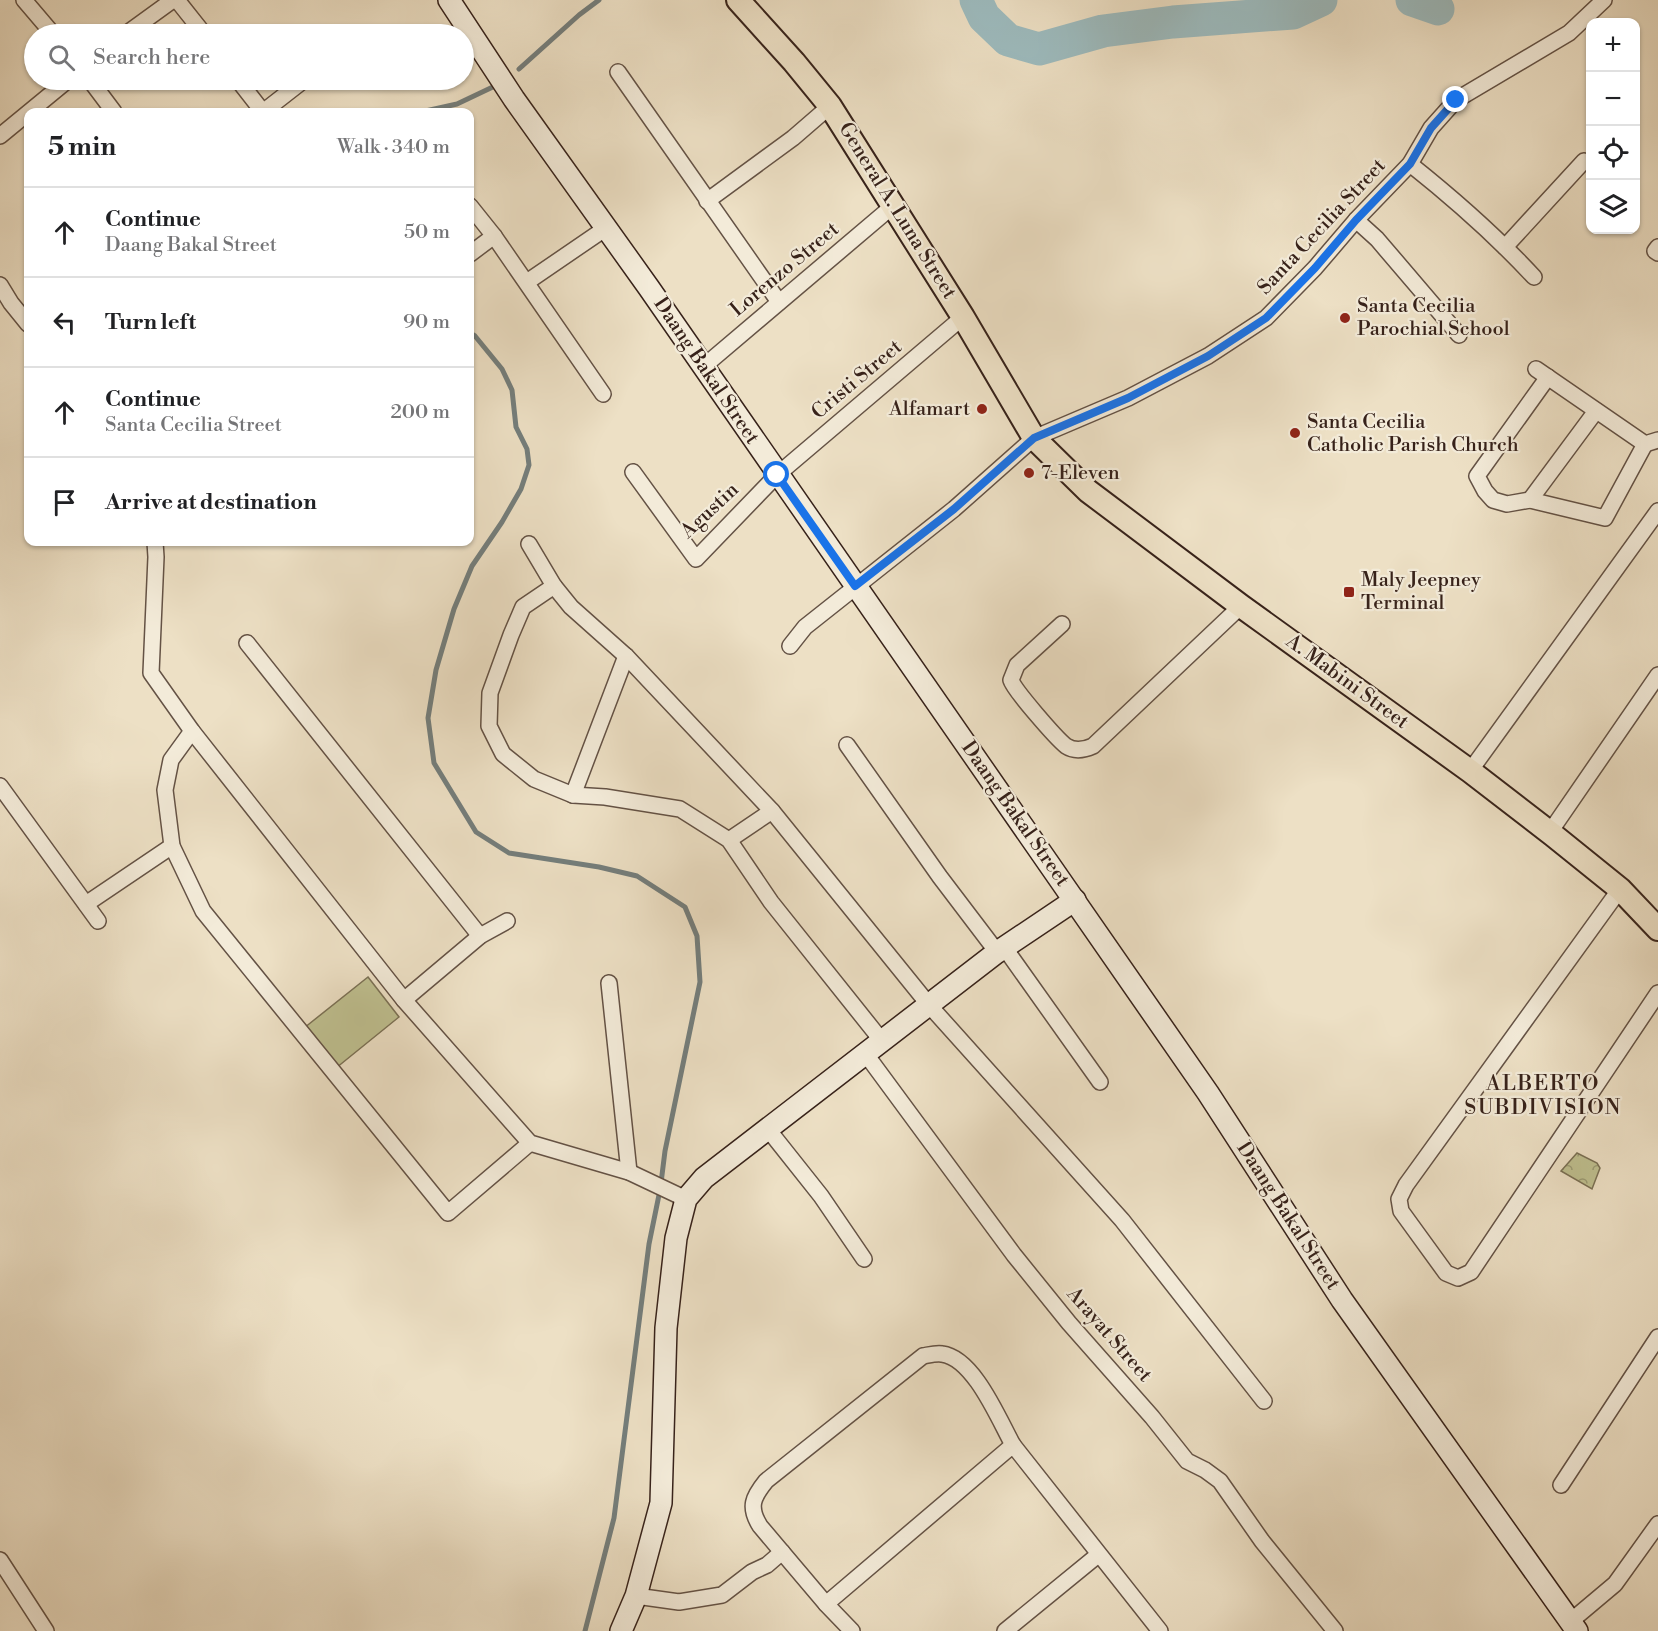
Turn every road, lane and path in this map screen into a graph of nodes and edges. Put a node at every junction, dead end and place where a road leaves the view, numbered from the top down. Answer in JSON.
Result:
{"nodes":[{"id":1,"x":24,"y":0,"type":"edge"},
{"id":2,"x":175,"y":0,"type":"edge"},
{"id":3,"x":449,"y":0,"type":"edge"},
{"id":4,"x":738,"y":0,"type":"edge"},
{"id":5,"x":1604,"y":0,"type":"edge"},
{"id":6,"x":44,"y":24,"type":"edge"},
{"id":7,"x":140,"y":24,"type":"edge"},
{"id":8,"x":195,"y":24,"type":"edge"},
{"id":9,"x":465,"y":24,"type":"edge"},
{"id":10,"x":474,"y":38,"type":"edge"},
{"id":11,"x":618,"y":72,"type":"dead end"},
{"id":12,"x":56,"y":90,"type":"edge"},
{"id":13,"x":98,"y":90,"type":"edge"},
{"id":14,"x":246,"y":90,"type":"edge"},
{"id":15,"x":291,"y":90,"type":"edge"},
{"id":16,"x":830,"y":106,"type":"junction"},
{"id":17,"x":34,"y":108,"type":"edge"},
{"id":18,"x":111,"y":108,"type":"edge"},
{"id":19,"x":260,"y":108,"type":"edge"},
{"id":20,"x":268,"y":108,"type":"edge"},
{"id":21,"x":24,"y":116,"type":"edge"},
{"id":22,"x":0,"y":136,"type":"edge"},
{"id":23,"x":1584,"y":161,"type":"dead end"},
{"id":24,"x":1410,"y":164,"type":"junction"},
{"id":25,"x":707,"y":201,"type":"junction"},
{"id":26,"x":894,"y":205,"type":"junction"},
{"id":27,"x":474,"y":211,"type":"edge"},
{"id":28,"x":1356,"y":220,"type":"junction"},
{"id":29,"x":606,"y":228,"type":"junction"},
{"id":30,"x":494,"y":236,"type":"junction"},
{"id":31,"x":1505,"y":246,"type":"junction"},
{"id":32,"x":1658,"y":247,"type":"edge"},
{"id":33,"x":474,"y":251,"type":"edge"},
{"id":34,"x":1658,"y":253,"type":"edge"},
{"id":35,"x":1534,"y":278,"type":"dead end"},
{"id":36,"x":527,"y":282,"type":"junction"},
{"id":37,"x":0,"y":285,"type":"edge"},
{"id":38,"x":780,"y":302,"type":"junction"},
{"id":39,"x":963,"y":317,"type":"junction"},
{"id":40,"x":24,"y":319,"type":"edge"},
{"id":41,"x":1459,"y":335,"type":"dead end"},
{"id":42,"x":703,"y":367,"type":"junction"},
{"id":43,"x":603,"y":394,"type":"dead end"},
{"id":44,"x":1596,"y":411,"type":"junction"},
{"id":45,"x":1034,"y":438,"type":"junction"},
{"id":46,"x":1651,"y":442,"type":"edge"},
{"id":47,"x":633,"y":472,"type":"dead end"},
{"id":48,"x":777,"y":475,"type":"junction"},
{"id":49,"x":1530,"y":500,"type":"junction"},
{"id":50,"x":1658,"y":511,"type":"edge"},
{"id":51,"x":529,"y":544,"type":"dead end"},
{"id":52,"x":155,"y":546,"type":"edge"},
{"id":53,"x":554,"y":586,"type":"junction"},
{"id":54,"x":855,"y":586,"type":"junction"},
{"id":55,"x":1241,"y":606,"type":"junction"},
{"id":56,"x":1062,"y":624,"type":"dead end"},
{"id":57,"x":247,"y":643,"type":"dead end"},
{"id":58,"x":790,"y":646,"type":"dead end"},
{"id":59,"x":626,"y":656,"type":"junction"},
{"id":60,"x":1658,"y":675,"type":"edge"},
{"id":61,"x":192,"y":731,"type":"junction"},
{"id":62,"x":847,"y":745,"type":"dead end"},
{"id":63,"x":1470,"y":771,"type":"junction"},
{"id":64,"x":0,"y":786,"type":"edge"},
{"id":65,"x":573,"y":795,"type":"junction"},
{"id":66,"x":772,"y":811,"type":"junction"},
{"id":67,"x":1550,"y":832,"type":"junction"},
{"id":68,"x":729,"y":840,"type":"junction"},
{"id":69,"x":172,"y":846,"type":"junction"},
{"id":70,"x":1620,"y":889,"type":"junction"},
{"id":71,"x":1075,"y":900,"type":"junction"},
{"id":72,"x":86,"y":904,"type":"junction"},
{"id":73,"x":98,"y":921,"type":"dead end"},
{"id":74,"x":507,"y":921,"type":"dead end"},
{"id":75,"x":1658,"y":929,"type":"edge"},
{"id":76,"x":480,"y":936,"type":"junction"},
{"id":77,"x":1000,"y":950,"type":"junction"},
{"id":78,"x":609,"y":983,"type":"dead end"},
{"id":79,"x":1658,"y":993,"type":"edge"},
{"id":80,"x":404,"y":1000,"type":"junction"},
{"id":81,"x":929,"y":1005,"type":"junction"},
{"id":82,"x":873,"y":1047,"type":"junction"},
{"id":83,"x":1100,"y":1082,"type":"dead end"},
{"id":84,"x":767,"y":1128,"type":"junction"},
{"id":85,"x":530,"y":1143,"type":"junction"},
{"id":86,"x":629,"y":1172,"type":"junction"},
{"id":87,"x":686,"y":1199,"type":"junction"},
{"id":88,"x":864,"y":1259,"type":"dead end"},
{"id":89,"x":1658,"y":1337,"type":"edge"},
{"id":90,"x":1264,"y":1401,"type":"dead end"},
{"id":91,"x":1013,"y":1446,"type":"junction"},
{"id":92,"x":1561,"y":1485,"type":"dead end"},
{"id":93,"x":1658,"y":1524,"type":"edge"},
{"id":94,"x":782,"y":1552,"type":"junction"},
{"id":95,"x":1098,"y":1555,"type":"junction"},
{"id":96,"x":0,"y":1560,"type":"edge"},
{"id":97,"x":636,"y":1596,"type":"junction"},
{"id":98,"x":826,"y":1604,"type":"junction"},
{"id":99,"x":1574,"y":1626,"type":"edge"},
{"id":100,"x":46,"y":1631,"type":"edge"},
{"id":101,"x":621,"y":1631,"type":"edge"},
{"id":102,"x":852,"y":1631,"type":"edge"},
{"id":103,"x":1005,"y":1631,"type":"edge"},
{"id":104,"x":1160,"y":1631,"type":"edge"},
{"id":105,"x":1335,"y":1631,"type":"edge"}],
"edges":[{"from":1,"to":6,"type":"street"},
{"from":2,"to":7,"type":"street"},
{"from":2,"to":8,"type":"street"},
{"from":3,"to":9,"type":"street","name":"Daang Bakal Street"},
{"from":4,"to":16,"type":"main road","name":"General A. Luna Street"},
{"from":5,"to":24,"type":"street","name":"Santa Cecilia Street"},
{"from":10,"to":29,"type":"street","name":"Daang Bakal Street"},
{"from":11,"to":25,"type":"street"},
{"from":12,"to":17,"type":"street"},
{"from":13,"to":18,"type":"street"},
{"from":14,"to":19,"type":"street"},
{"from":15,"to":20,"type":"street"},
{"from":16,"to":25,"type":"street"},
{"from":16,"to":26,"type":"main road","name":"General A. Luna Street"},
{"from":21,"to":22,"type":"street"},
{"from":23,"to":31,"type":"street"},
{"from":24,"to":28,"type":"street","name":"Santa Cecilia Street"},
{"from":24,"to":31,"type":"street"},
{"from":25,"to":38,"type":"street"},
{"from":26,"to":38,"type":"street","name":"Lorenzo Street"},
{"from":26,"to":39,"type":"main road","name":"General A. Luna Street"},
{"from":27,"to":30,"type":"street"},
{"from":28,"to":41,"type":"street"},
{"from":28,"to":45,"type":"street","name":"Santa Cecilia Street"},
{"from":29,"to":36,"type":"street"},
{"from":29,"to":42,"type":"street","name":"Daang Bakal Street"},
{"from":30,"to":33,"type":"street"},
{"from":30,"to":36,"type":"street"},
{"from":31,"to":35,"type":"street"},
{"from":32,"to":34,"type":"street"},
{"from":36,"to":43,"type":"street"},
{"from":37,"to":40,"type":"street"},
{"from":38,"to":42,"type":"street","name":"Lorenzo Street"},
{"from":39,"to":45,"type":"main road","name":"General A. Luna Street"},
{"from":39,"to":48,"type":"street","name":"Cristi Street"},
{"from":42,"to":48,"type":"street","name":"Daang Bakal Street"},
{"from":44,"to":46,"type":"street"},
{"from":44,"to":49,"type":"street"},
{"from":44,"to":49,"type":"street"},
{"from":45,"to":54,"type":"street","name":"Santa Cecilia Street"},
{"from":45,"to":55,"type":"main road","name":"A. Mabini Street"},
{"from":46,"to":49,"type":"street"},
{"from":47,"to":48,"type":"street","name":"Agustin"},
{"from":48,"to":54,"type":"street","name":"Daang Bakal Street"},
{"from":50,"to":63,"type":"street"},
{"from":51,"to":53,"type":"street"},
{"from":52,"to":61,"type":"street"},
{"from":53,"to":59,"type":"street"},
{"from":53,"to":65,"type":"street"},
{"from":54,"to":58,"type":"street","name":"Santa Cecilia Street"},
{"from":54,"to":71,"type":"street","name":"Daang Bakal Street"},
{"from":55,"to":56,"type":"street"},
{"from":55,"to":63,"type":"main road","name":"A. Mabini Street"},
{"from":57,"to":76,"type":"street"},
{"from":59,"to":65,"type":"street"},
{"from":59,"to":66,"type":"street"},
{"from":60,"to":67,"type":"street"},
{"from":61,"to":69,"type":"street"},
{"from":61,"to":80,"type":"street"},
{"from":62,"to":77,"type":"street"},
{"from":63,"to":67,"type":"main road","name":"A. Mabini Street"},
{"from":64,"to":72,"type":"street"},
{"from":65,"to":68,"type":"street"},
{"from":66,"to":68,"type":"street"},
{"from":66,"to":81,"type":"street"},
{"from":67,"to":70,"type":"main road","name":"A. Mabini Street"},
{"from":68,"to":82,"type":"street","name":"Arayat Street"},
{"from":69,"to":72,"type":"street"},
{"from":69,"to":85,"type":"street"},
{"from":70,"to":75,"type":"main road","name":"A. Mabini Street"},
{"from":70,"to":79,"type":"street"},
{"from":71,"to":77,"type":"street"},
{"from":71,"to":99,"type":"street","name":"Daang Bakal Street"},
{"from":72,"to":73,"type":"street"},
{"from":74,"to":76,"type":"street"},
{"from":76,"to":80,"type":"street"},
{"from":77,"to":81,"type":"street"},
{"from":77,"to":83,"type":"street"},
{"from":78,"to":86,"type":"street"},
{"from":80,"to":85,"type":"street"},
{"from":81,"to":82,"type":"street"},
{"from":81,"to":90,"type":"street"},
{"from":82,"to":84,"type":"street"},
{"from":82,"to":105,"type":"street","name":"Arayat Street"},
{"from":84,"to":87,"type":"street"},
{"from":84,"to":88,"type":"street"},
{"from":85,"to":86,"type":"street"},
{"from":86,"to":87,"type":"street"},
{"from":87,"to":97,"type":"street"},
{"from":89,"to":92,"type":"street"},
{"from":91,"to":94,"type":"street"},
{"from":91,"to":95,"type":"street"},
{"from":91,"to":98,"type":"street"},
{"from":93,"to":99,"type":"street"},
{"from":94,"to":97,"type":"street"},
{"from":94,"to":98,"type":"street"},
{"from":95,"to":103,"type":"street"},
{"from":95,"to":104,"type":"street"},
{"from":96,"to":100,"type":"street"},
{"from":97,"to":101,"type":"street"},
{"from":98,"to":102,"type":"street"}]}
